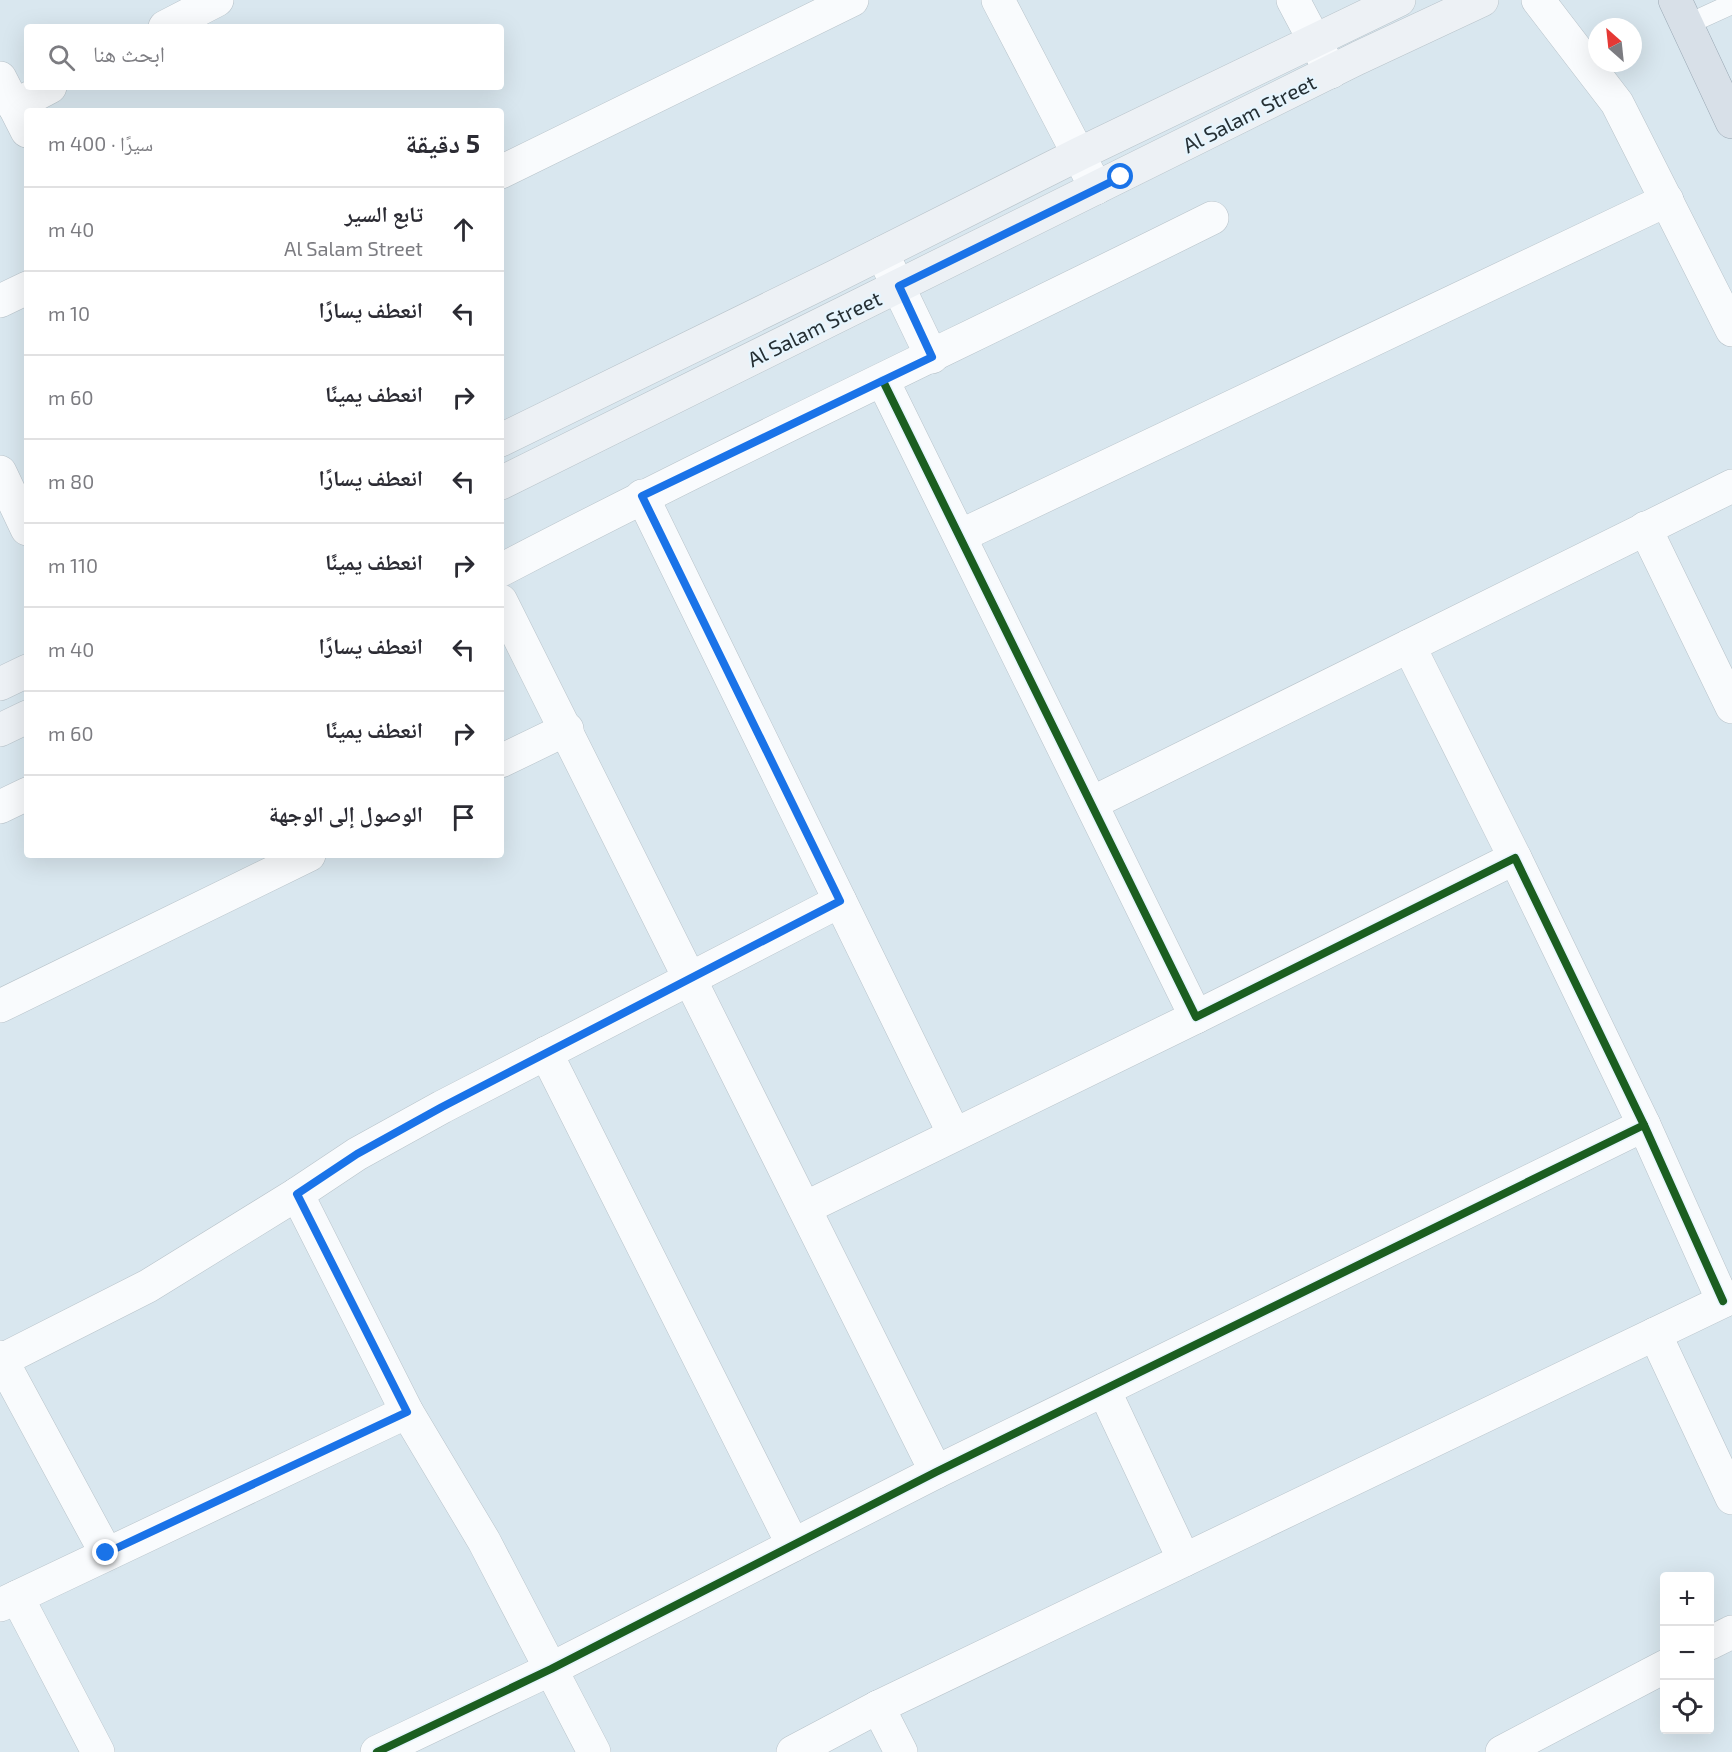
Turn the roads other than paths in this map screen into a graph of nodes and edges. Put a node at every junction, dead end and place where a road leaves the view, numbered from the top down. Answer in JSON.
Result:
{"nodes":[{"id":1,"x":217,"y":0,"type":"edge"},
{"id":2,"x":852,"y":0,"type":"edge"},
{"id":3,"x":998,"y":0,"type":"edge"},
{"id":4,"x":1293,"y":0,"type":"edge"},
{"id":5,"x":1399,"y":0,"type":"edge"},
{"id":6,"x":1482,"y":0,"type":"edge"},
{"id":7,"x":1538,"y":0,"type":"edge"},
{"id":8,"x":1732,"y":4,"type":"edge"},
{"id":9,"x":1680,"y":12,"type":"edge"},
{"id":10,"x":171,"y":24,"type":"edge"},
{"id":11,"x":1313,"y":40,"type":"junction"},
{"id":12,"x":1331,"y":72,"type":"junction"},
{"id":13,"x":44,"y":90,"type":"edge"},
{"id":14,"x":14,"y":105,"type":"edge"},
{"id":15,"x":1732,"y":122,"type":"edge"},
{"id":16,"x":1079,"y":154,"type":"junction"},
{"id":17,"x":504,"y":171,"type":"edge"},
{"id":18,"x":1096,"y":188,"type":"junction"},
{"id":19,"x":1667,"y":200,"type":"junction"},
{"id":20,"x":1212,"y":218,"type":"dead end"},
{"id":21,"x":882,"y":253,"type":"junction"},
{"id":22,"x":899,"y":286,"type":"junction"},
{"id":23,"x":24,"y":289,"type":"edge"},
{"id":24,"x":0,"y":301,"type":"edge"},
{"id":25,"x":1732,"y":330,"type":"edge"},
{"id":26,"x":932,"y":357,"type":"junction"},
{"id":27,"x":883,"y":381,"type":"junction"},
{"id":28,"x":504,"y":439,"type":"edge"},
{"id":29,"x":0,"y":472,"type":"edge"},
{"id":30,"x":504,"y":482,"type":"edge"},
{"id":31,"x":1732,"y":486,"type":"edge"},
{"id":32,"x":642,"y":496,"type":"junction"},
{"id":33,"x":24,"y":523,"type":"edge"},
{"id":34,"x":1645,"y":528,"type":"junction"},
{"id":35,"x":960,"y":536,"type":"junction"},
{"id":36,"x":504,"y":568,"type":"edge"},
{"id":37,"x":504,"y":607,"type":"edge"},
{"id":38,"x":1409,"y":646,"type":"junction"},
{"id":39,"x":24,"y":672,"type":"edge"},
{"id":40,"x":0,"y":684,"type":"edge"},
{"id":41,"x":1732,"y":707,"type":"edge"},
{"id":42,"x":24,"y":718,"type":"edge"},
{"id":43,"x":567,"y":729,"type":"junction"},
{"id":44,"x":0,"y":730,"type":"edge"},
{"id":45,"x":504,"y":760,"type":"edge"},
{"id":46,"x":24,"y":795,"type":"edge"},
{"id":47,"x":1092,"y":803,"type":"junction"},
{"id":48,"x":0,"y":807,"type":"edge"},
{"id":49,"x":303,"y":858,"type":"edge"},
{"id":50,"x":1515,"y":858,"type":"junction"},
{"id":51,"x":840,"y":901,"type":"junction"},
{"id":52,"x":690,"y":980,"type":"junction"},
{"id":53,"x":0,"y":1006,"type":"edge"},
{"id":54,"x":1196,"y":1017,"type":"junction"},
{"id":55,"x":546,"y":1053,"type":"junction"},
{"id":56,"x":1644,"y":1125,"type":"junction"},
{"id":57,"x":954,"y":1134,"type":"junction"},
{"id":58,"x":297,"y":1194,"type":"junction"},
{"id":59,"x":805,"y":1208,"type":"junction"},
{"id":60,"x":1727,"y":1299,"type":"edge"},
{"id":61,"x":1655,"y":1334,"type":"junction"},
{"id":62,"x":1,"y":1359,"type":"edge"},
{"id":63,"x":1104,"y":1390,"type":"junction"},
{"id":64,"x":407,"y":1412,"type":"junction"},
{"id":65,"x":936,"y":1472,"type":"junction"},
{"id":66,"x":1732,"y":1498,"type":"edge"},
{"id":67,"x":793,"y":1545,"type":"junction"},
{"id":68,"x":106,"y":1553,"type":"junction"},
{"id":69,"x":1184,"y":1560,"type":"junction"},
{"id":70,"x":8,"y":1601,"type":"edge"},
{"id":71,"x":1732,"y":1632,"type":"edge"},
{"id":72,"x":1714,"y":1642,"type":"edge"},
{"id":73,"x":551,"y":1669,"type":"junction"},
{"id":74,"x":1660,"y":1670,"type":"edge"},
{"id":75,"x":878,"y":1707,"type":"junction"},
{"id":76,"x":1509,"y":1751,"type":"edge"},
{"id":77,"x":98,"y":1752,"type":"edge"},
{"id":78,"x":376,"y":1752,"type":"edge"},
{"id":79,"x":594,"y":1752,"type":"edge"},
{"id":80,"x":793,"y":1752,"type":"edge"},
{"id":81,"x":901,"y":1752,"type":"edge"}],
"edges":[{"from":1,"to":10,"type":"street"},
{"from":2,"to":17,"type":"street"},
{"from":3,"to":16,"type":"street"},
{"from":4,"to":11,"type":"street"},
{"from":5,"to":11,"type":"main road","name":"Al Salam Street"},
{"from":6,"to":12,"type":"main road","name":"Al Salam Street"},
{"from":7,"to":19,"type":"street"},
{"from":8,"to":9,"type":"lane"},
{"from":9,"to":15,"type":"highway"},
{"from":11,"to":12,"type":"street"},
{"from":11,"to":16,"type":"main road","name":"Al Salam Street"},
{"from":12,"to":18,"type":"main road","name":"Al Salam Street"},
{"from":13,"to":14,"type":"street"},
{"from":16,"to":18,"type":"street"},
{"from":16,"to":21,"type":"main road","name":"Al Salam Street"},
{"from":18,"to":22,"type":"main road","name":"Al Salam Street"},
{"from":19,"to":25,"type":"street"},
{"from":19,"to":35,"type":"street"},
{"from":20,"to":26,"type":"street"},
{"from":21,"to":22,"type":"street"},
{"from":21,"to":28,"type":"main road","name":"Al Salam Street"},
{"from":22,"to":26,"type":"street"},
{"from":22,"to":30,"type":"main road","name":"Al Salam Street"},
{"from":23,"to":24,"type":"street"},
{"from":26,"to":27,"type":"street"},
{"from":27,"to":32,"type":"street"},
{"from":27,"to":35,"type":"street"},
{"from":29,"to":33,"type":"street"},
{"from":31,"to":34,"type":"street"},
{"from":32,"to":36,"type":"street"},
{"from":32,"to":51,"type":"street"},
{"from":34,"to":38,"type":"street"},
{"from":34,"to":41,"type":"street"},
{"from":35,"to":47,"type":"street"},
{"from":37,"to":43,"type":"street"},
{"from":38,"to":47,"type":"street"},
{"from":38,"to":50,"type":"street"},
{"from":39,"to":40,"type":"main road"},
{"from":42,"to":44,"type":"main road"},
{"from":43,"to":45,"type":"street"},
{"from":43,"to":52,"type":"street"},
{"from":46,"to":48,"type":"street"},
{"from":47,"to":54,"type":"street"},
{"from":49,"to":53,"type":"street"},
{"from":50,"to":54,"type":"street"},
{"from":50,"to":56,"type":"street"},
{"from":51,"to":52,"type":"street"},
{"from":51,"to":57,"type":"street"},
{"from":52,"to":55,"type":"street"},
{"from":52,"to":59,"type":"street"},
{"from":54,"to":57,"type":"street"},
{"from":55,"to":58,"type":"street"},
{"from":55,"to":67,"type":"street"},
{"from":56,"to":60,"type":"street"},
{"from":56,"to":63,"type":"street"},
{"from":57,"to":59,"type":"street"},
{"from":58,"to":62,"type":"street"},
{"from":58,"to":64,"type":"street"},
{"from":59,"to":65,"type":"street"},
{"from":60,"to":61,"type":"street"},
{"from":61,"to":66,"type":"street"},
{"from":61,"to":69,"type":"street"},
{"from":62,"to":68,"type":"street"},
{"from":63,"to":65,"type":"street"},
{"from":63,"to":69,"type":"street"},
{"from":64,"to":68,"type":"street"},
{"from":64,"to":73,"type":"street"},
{"from":65,"to":67,"type":"street"},
{"from":67,"to":73,"type":"street"},
{"from":68,"to":70,"type":"street"},
{"from":69,"to":75,"type":"street"},
{"from":70,"to":77,"type":"street"},
{"from":71,"to":72,"type":"street"},
{"from":73,"to":78,"type":"street"},
{"from":73,"to":79,"type":"street"},
{"from":74,"to":76,"type":"street"},
{"from":75,"to":80,"type":"street"},
{"from":75,"to":81,"type":"street"}]}
